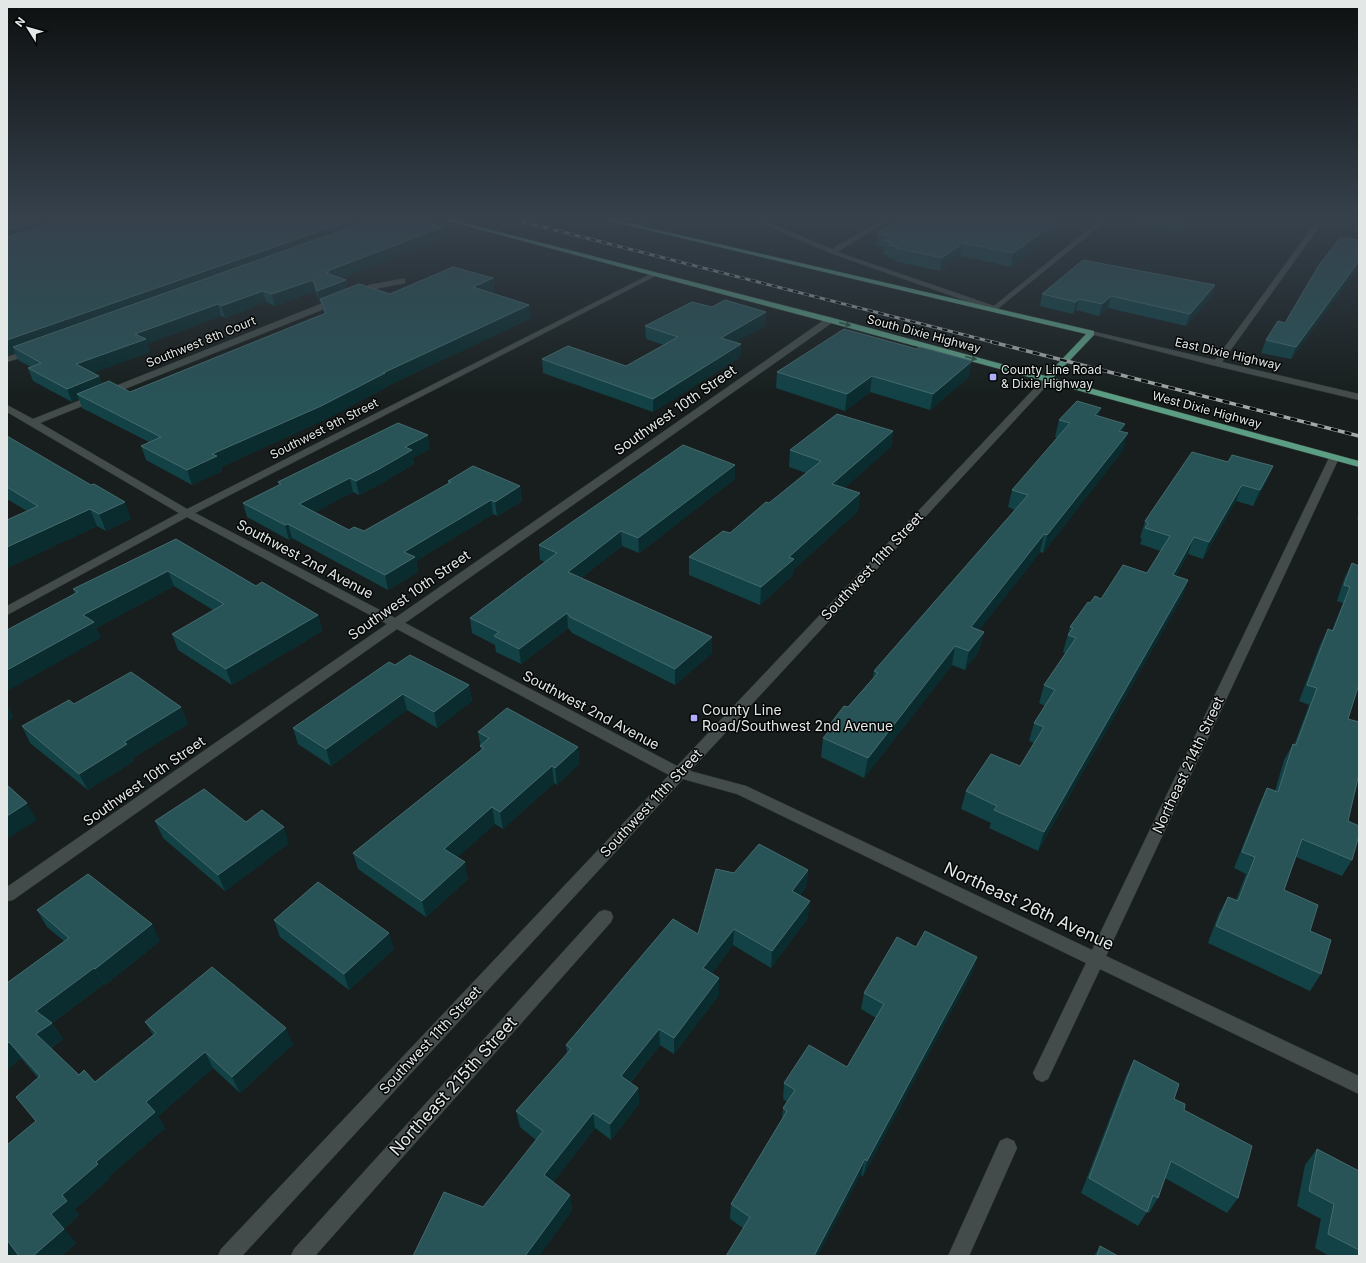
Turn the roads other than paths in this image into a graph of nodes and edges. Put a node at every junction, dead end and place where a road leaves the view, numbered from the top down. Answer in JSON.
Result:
{"nodes":[{"id":1,"x":645,"y":279,"type":"edge"},
{"id":2,"x":674,"y":279,"type":"edge"},
{"id":3,"x":862,"y":279,"type":"edge"},
{"id":4,"x":908,"y":279,"type":"edge"},
{"id":5,"x":1033,"y":279,"type":"edge"},
{"id":6,"x":1279,"y":279,"type":"edge"},
{"id":7,"x":402,"y":281,"type":"dead end"},
{"id":8,"x":995,"y":310,"type":"junction"},
{"id":9,"x":830,"y":320,"type":"junction"},
{"id":10,"x":1091,"y":333,"type":"junction"},
{"id":11,"x":37,"y":349,"type":"edge"},
{"id":12,"x":7,"y":360,"type":"edge"},
{"id":13,"x":1216,"y":364,"type":"junction"},
{"id":14,"x":1048,"y":379,"type":"junction"},
{"id":15,"x":1359,"y":397,"type":"edge"},
{"id":16,"x":7,"y":408,"type":"edge"},
{"id":17,"x":32,"y":423,"type":"junction"},
{"id":18,"x":1334,"y":458,"type":"junction"},
{"id":19,"x":1359,"y":464,"type":"edge"},
{"id":20,"x":187,"y":513,"type":"junction"},
{"id":21,"x":7,"y":611,"type":"edge"},
{"id":22,"x":394,"y":623,"type":"junction"},
{"id":23,"x":678,"y":773,"type":"junction"},
{"id":24,"x":7,"y":895,"type":"edge"},
{"id":25,"x":605,"y":917,"type":"dead end"},
{"id":26,"x":1096,"y":958,"type":"junction"},
{"id":27,"x":1042,"y":1073,"type":"dead end"},
{"id":28,"x":1359,"y":1085,"type":"edge"},
{"id":29,"x":1007,"y":1148,"type":"dead end"},
{"id":30,"x":228,"y":1256,"type":"edge"},
{"id":31,"x":301,"y":1256,"type":"edge"},
{"id":32,"x":958,"y":1256,"type":"edge"}],
"edges":[{"from":1,"to":20,"type":"street","name":"Southwest 9th Street"},
{"from":2,"to":9,"type":"main road","name":"South Dixie Highway"},
{"from":3,"to":8,"type":"main road"},
{"from":4,"to":8,"type":"street"},
{"from":5,"to":8,"type":"street"},
{"from":6,"to":13,"type":"street"},
{"from":7,"to":17,"type":"street","name":"Southwest 8th Court"},
{"from":8,"to":10,"type":"main road"},
{"from":9,"to":14,"type":"main road","name":"South Dixie Highway","one_way":true},
{"from":9,"to":22,"type":"street","name":"Southwest 10th Street"},
{"from":10,"to":13,"type":"street","name":"East Dixie Highway"},
{"from":10,"to":14,"type":"main road","name":"Southwest 11th Street"},
{"from":11,"to":12,"type":"street"},
{"from":13,"to":15,"type":"street","name":"East Dixie Highway"},
{"from":14,"to":18,"type":"main road","name":"West Dixie Highway"},
{"from":14,"to":23,"type":"street","name":"Southwest 11th Street"},
{"from":16,"to":17,"type":"street","name":"Southwest 2nd Avenue"},
{"from":17,"to":20,"type":"street","name":"Southwest 2nd Avenue"},
{"from":18,"to":19,"type":"main road","name":"West Dixie Highway"},
{"from":18,"to":26,"type":"street","name":"Northeast 214th Street"},
{"from":20,"to":21,"type":"street","name":"Southwest 9th Street"},
{"from":20,"to":22,"type":"street","name":"Southwest 2nd Avenue"},
{"from":22,"to":23,"type":"street","name":"Southwest 2nd Avenue"},
{"from":22,"to":24,"type":"street","name":"Southwest 10th Street"},
{"from":23,"to":26,"type":"street","name":"Northeast 26th Avenue"},
{"from":23,"to":30,"type":"street","name":"Southwest 11th Street"},
{"from":25,"to":31,"type":"street","name":"Northeast 215th Street"},
{"from":26,"to":27,"type":"street","name":"Northeast 214th Street"},
{"from":26,"to":28,"type":"street","name":"Northeast 26th Avenue"},
{"from":29,"to":32,"type":"street"}]}
